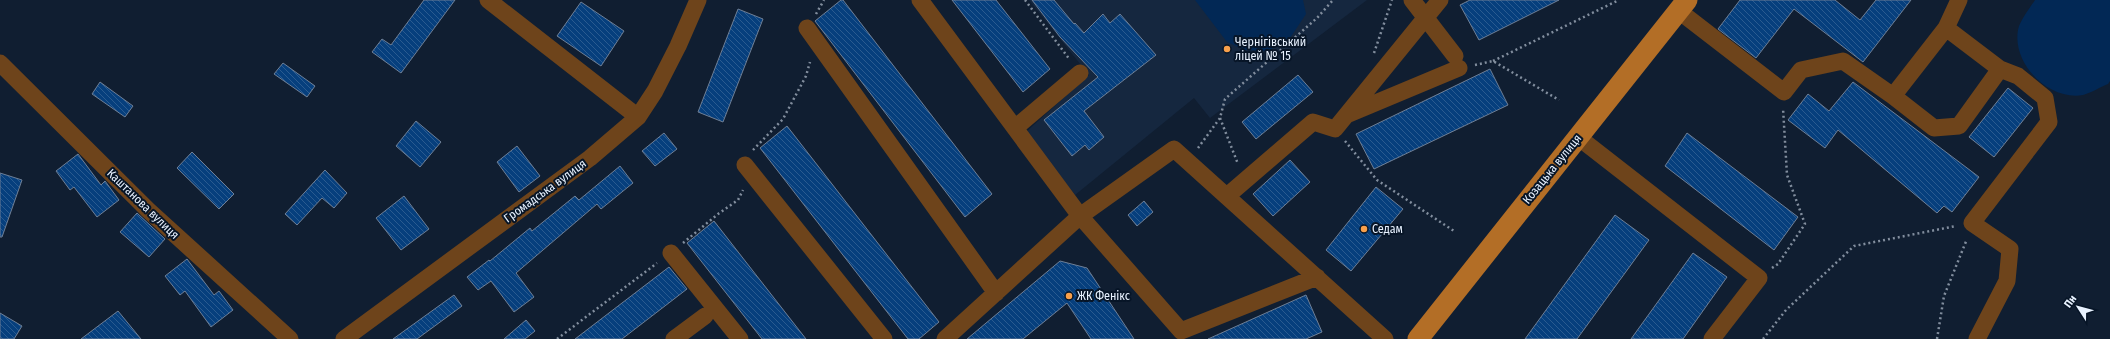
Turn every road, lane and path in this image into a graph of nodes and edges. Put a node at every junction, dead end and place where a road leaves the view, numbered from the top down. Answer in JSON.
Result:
{"nodes":[{"id":1,"x":488,"y":0,"type":"edge"},
{"id":2,"x":698,"y":0,"type":"edge"},
{"id":3,"x":920,"y":0,"type":"edge"},
{"id":4,"x":1025,"y":0,"type":"edge"},
{"id":5,"x":1333,"y":0,"type":"edge"},
{"id":6,"x":1412,"y":0,"type":"edge"},
{"id":7,"x":1440,"y":0,"type":"edge"},
{"id":8,"x":1619,"y":0,"type":"edge"},
{"id":9,"x":1959,"y":0,"type":"edge"},
{"id":10,"x":1683,"y":5,"type":"edge"},
{"id":11,"x":1426,"y":17,"type":"junction"},
{"id":12,"x":1946,"y":28,"type":"junction"},
{"id":13,"x":811,"y":34,"type":"joint"},
{"id":14,"x":1493,"y":61,"type":"junction"},
{"id":15,"x":1457,"y":62,"type":"junction"},
{"id":16,"x":0,"y":63,"type":"edge"},
{"id":17,"x":2000,"y":69,"type":"junction"},
{"id":18,"x":1080,"y":73,"type":"joint"},
{"id":19,"x":1784,"y":92,"type":"junction"},
{"id":20,"x":1893,"y":96,"type":"junction"},
{"id":21,"x":1559,"y":100,"type":"dead end"},
{"id":22,"x":1347,"y":115,"type":"junction"},
{"id":23,"x":638,"y":117,"type":"junction"},
{"id":24,"x":1220,"y":118,"type":"junction"},
{"id":25,"x":1015,"y":128,"type":"junction"},
{"id":26,"x":1335,"y":129,"type":"junction"},
{"id":27,"x":1578,"y":137,"type":"junction"},
{"id":28,"x":1189,"y":162,"type":"junction"},
{"id":29,"x":745,"y":165,"type":"junction"},
{"id":30,"x":1245,"y":180,"type":"junction"},
{"id":31,"x":1227,"y":196,"type":"junction"},
{"id":32,"x":1080,"y":216,"type":"junction"},
{"id":33,"x":1972,"y":223,"type":"junction"},
{"id":34,"x":1454,"y":231,"type":"dead end"},
{"id":35,"x":670,"y":253,"type":"junction"},
{"id":36,"x":1317,"y":278,"type":"junction"},
{"id":37,"x":1759,"y":278,"type":"junction"},
{"id":38,"x":996,"y":293,"type":"junction"},
{"id":39,"x":705,"y":316,"type":"dead end"},
{"id":40,"x":1178,"y":335,"type":"edge"},
{"id":41,"x":290,"y":339,"type":"edge"},
{"id":42,"x":344,"y":339,"type":"edge"},
{"id":43,"x":557,"y":339,"type":"edge"},
{"id":44,"x":674,"y":339,"type":"edge"},
{"id":45,"x":740,"y":339,"type":"edge"},
{"id":46,"x":884,"y":339,"type":"edge"},
{"id":47,"x":945,"y":339,"type":"edge"},
{"id":48,"x":1385,"y":339,"type":"edge"},
{"id":49,"x":1418,"y":339,"type":"edge"},
{"id":50,"x":1712,"y":339,"type":"edge"},
{"id":51,"x":1763,"y":339,"type":"edge"},
{"id":52,"x":1937,"y":339,"type":"edge"},
{"id":53,"x":1977,"y":339,"type":"edge"}],
"edges":[{"from":1,"to":23,"type":"street"},
{"from":2,"to":23,"type":"street","name":"Громадська вулиця"},
{"from":3,"to":25,"type":"street"},
{"from":4,"to":18,"type":"path"},
{"from":5,"to":24,"type":"path"},
{"from":6,"to":11,"type":"street"},
{"from":7,"to":11,"type":"street"},
{"from":8,"to":14,"type":"path"},
{"from":9,"to":12,"type":"street"},
{"from":10,"to":19,"type":"street"},
{"from":10,"to":27,"type":"main road","name":"Козацька вулиця"},
{"from":11,"to":15,"type":"street"},
{"from":11,"to":22,"type":"street"},
{"from":12,"to":17,"type":"street"},
{"from":12,"to":20,"type":"street"},
{"from":13,"to":29,"type":"path"},
{"from":13,"to":38,"type":"street"},
{"from":14,"to":15,"type":"path"},
{"from":14,"to":21,"type":"path"},
{"from":15,"to":22,"type":"street"},
{"from":16,"to":41,"type":"street","name":"Каштанова вулиця"},
{"from":17,"to":20,"type":"street"},
{"from":17,"to":33,"type":"street"},
{"from":18,"to":25,"type":"street"},
{"from":19,"to":20,"type":"street"},
{"from":19,"to":37,"type":"path"},
{"from":22,"to":26,"type":"street"},
{"from":23,"to":42,"type":"street","name":"Громадська вулиця"},
{"from":24,"to":28,"type":"path"},
{"from":24,"to":30,"type":"path"},
{"from":25,"to":32,"type":"street"},
{"from":26,"to":30,"type":"street"},
{"from":26,"to":34,"type":"path"},
{"from":27,"to":37,"type":"street"},
{"from":27,"to":49,"type":"main road","name":"Козацька вулиця"},
{"from":28,"to":31,"type":"street"},
{"from":28,"to":32,"type":"street"},
{"from":29,"to":35,"type":"path"},
{"from":29,"to":46,"type":"street"},
{"from":30,"to":31,"type":"street"},
{"from":31,"to":36,"type":"street"},
{"from":32,"to":38,"type":"street"},
{"from":32,"to":40,"type":"street"},
{"from":33,"to":51,"type":"path"},
{"from":33,"to":52,"type":"path"},
{"from":33,"to":53,"type":"street"},
{"from":35,"to":43,"type":"path"},
{"from":35,"to":45,"type":"street"},
{"from":36,"to":40,"type":"street"},
{"from":36,"to":48,"type":"street"},
{"from":37,"to":50,"type":"street"},
{"from":38,"to":47,"type":"street"},
{"from":39,"to":44,"type":"street"}]}
